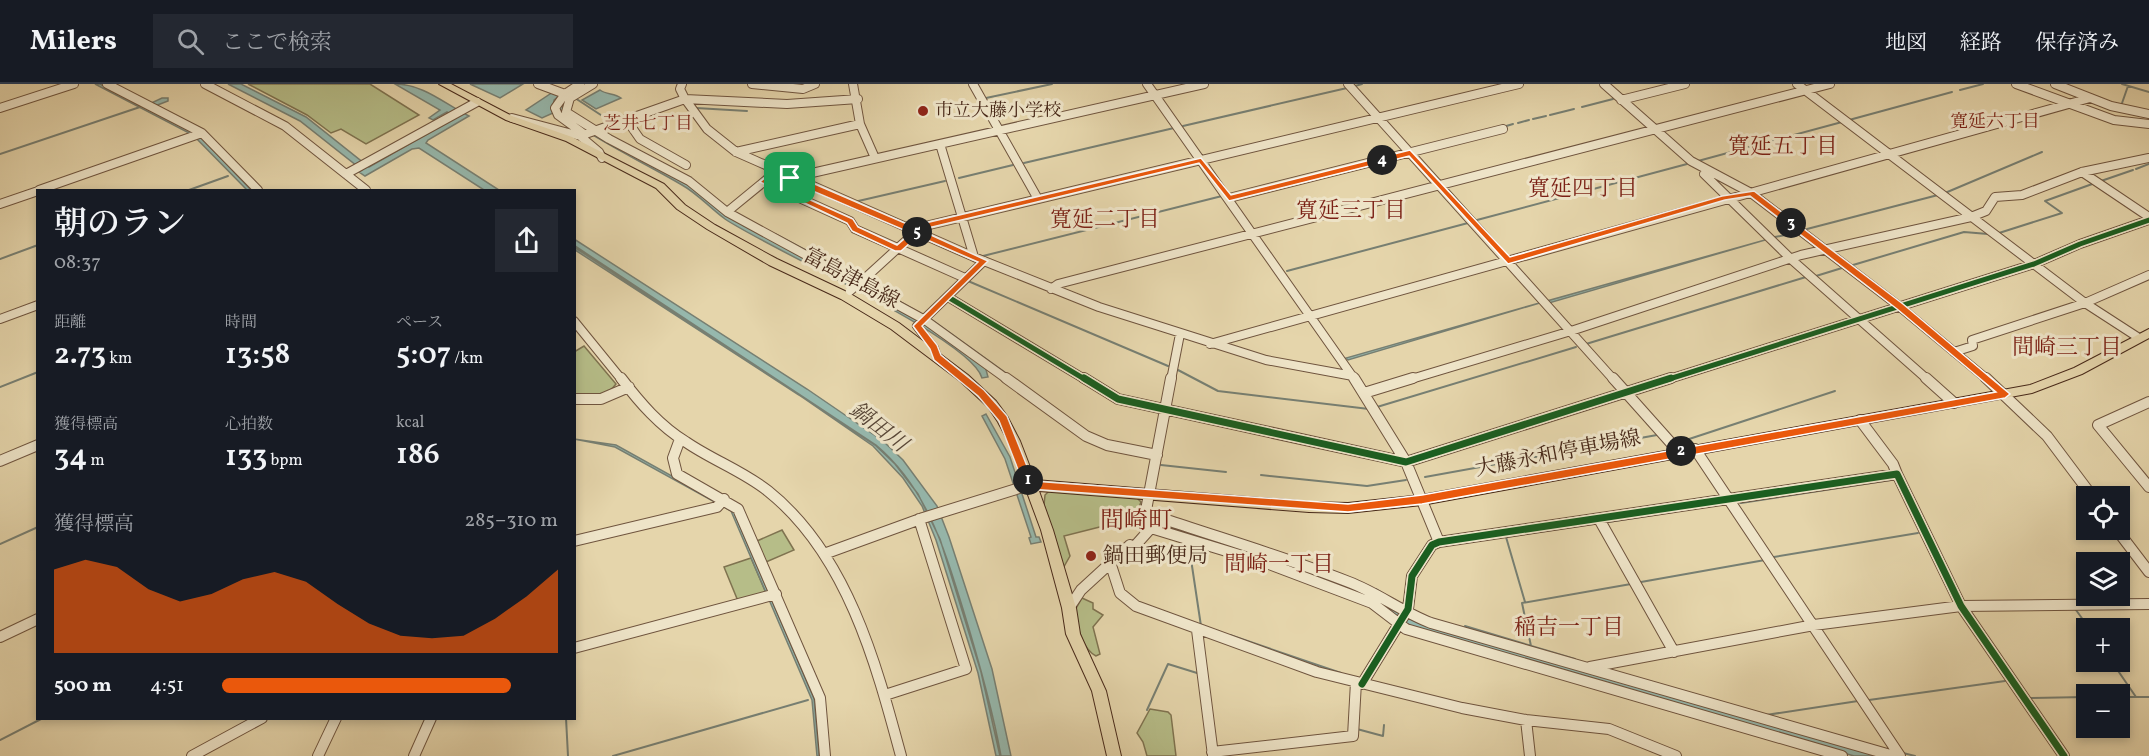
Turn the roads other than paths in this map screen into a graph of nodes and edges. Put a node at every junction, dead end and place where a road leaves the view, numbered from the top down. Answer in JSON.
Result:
{"nodes":[{"id":1,"x":74,"y":84,"type":"edge"},
{"id":2,"x":107,"y":84,"type":"edge"},
{"id":3,"x":206,"y":84,"type":"edge"},
{"id":4,"x":444,"y":84,"type":"edge"},
{"id":5,"x":538,"y":84,"type":"edge"},
{"id":6,"x":580,"y":84,"type":"edge"},
{"id":7,"x":593,"y":84,"type":"edge"},
{"id":8,"x":682,"y":84,"type":"edge"},
{"id":9,"x":752,"y":84,"type":"edge"},
{"id":10,"x":815,"y":84,"type":"edge"},
{"id":11,"x":853,"y":84,"type":"edge"},
{"id":12,"x":973,"y":84,"type":"edge"},
{"id":13,"x":1147,"y":84,"type":"edge"},
{"id":14,"x":1204,"y":84,"type":"edge"},
{"id":15,"x":1348,"y":84,"type":"edge"},
{"id":16,"x":1519,"y":84,"type":"edge"},
{"id":17,"x":1604,"y":84,"type":"edge"},
{"id":18,"x":1685,"y":84,"type":"edge"},
{"id":19,"x":1797,"y":84,"type":"edge"},
{"id":20,"x":1830,"y":84,"type":"edge"},
{"id":21,"x":2016,"y":84,"type":"edge"},
{"id":22,"x":2055,"y":84,"type":"edge"},
{"id":23,"x":1805,"y":90,"type":"junction"},
{"id":24,"x":564,"y":94,"type":"junction"},
{"id":25,"x":1155,"y":95,"type":"junction"},
{"id":26,"x":2090,"y":98,"type":"junction"},
{"id":27,"x":685,"y":99,"type":"junction"},
{"id":28,"x":858,"y":99,"type":"junction"},
{"id":29,"x":1622,"y":100,"type":"junction"},
{"id":30,"x":477,"y":102,"type":"junction"},
{"id":31,"x":2072,"y":103,"type":"junction"},
{"id":32,"x":0,"y":108,"type":"edge"},
{"id":33,"x":2149,"y":114,"type":"edge"},
{"id":34,"x":509,"y":118,"type":"junction"},
{"id":35,"x":626,"y":118,"type":"junction"},
{"id":36,"x":1379,"y":118,"type":"junction"},
{"id":37,"x":860,"y":124,"type":"junction"},
{"id":38,"x":2149,"y":124,"type":"edge"},
{"id":39,"x":1503,"y":129,"type":"dead end"},
{"id":40,"x":1655,"y":129,"type":"junction"},
{"id":41,"x":1000,"y":130,"type":"junction"},
{"id":42,"x":585,"y":133,"type":"junction"},
{"id":43,"x":198,"y":135,"type":"junction"},
{"id":44,"x":940,"y":144,"type":"junction"},
{"id":45,"x":736,"y":152,"type":"junction"},
{"id":46,"x":1410,"y":153,"type":"junction"},
{"id":47,"x":1888,"y":154,"type":"junction"},
{"id":48,"x":602,"y":158,"type":"junction"},
{"id":49,"x":875,"y":158,"type":"junction"},
{"id":50,"x":2149,"y":158,"type":"edge"},
{"id":51,"x":1201,"y":160,"type":"junction"},
{"id":52,"x":1691,"y":161,"type":"junction"},
{"id":53,"x":686,"y":165,"type":"dead end"},
{"id":54,"x":777,"y":171,"type":"junction"},
{"id":55,"x":2082,"y":172,"type":"junction"},
{"id":56,"x":346,"y":174,"type":"junction"},
{"id":57,"x":790,"y":178,"type":"junction"},
{"id":58,"x":764,"y":182,"type":"junction"},
{"id":59,"x":1439,"y":184,"type":"junction"},
{"id":60,"x":44,"y":189,"type":"edge"},
{"id":61,"x":257,"y":189,"type":"edge"},
{"id":62,"x":365,"y":189,"type":"edge"},
{"id":63,"x":36,"y":192,"type":"edge"},
{"id":64,"x":1751,"y":193,"type":"junction"},
{"id":65,"x":1731,"y":197,"type":"junction"},
{"id":66,"x":1229,"y":198,"type":"junction"},
{"id":67,"x":1038,"y":199,"type":"junction"},
{"id":68,"x":0,"y":204,"type":"edge"},
{"id":69,"x":728,"y":212,"type":"junction"},
{"id":70,"x":961,"y":217,"type":"junction"},
{"id":71,"x":1971,"y":217,"type":"junction"},
{"id":72,"x":2149,"y":218,"type":"edge"},
{"id":73,"x":917,"y":232,"type":"junction"},
{"id":74,"x":1254,"y":233,"type":"junction"},
{"id":75,"x":898,"y":249,"type":"junction"},
{"id":76,"x":1825,"y":249,"type":"junction"},
{"id":77,"x":974,"y":257,"type":"junction"},
{"id":78,"x":1792,"y":260,"type":"junction"},
{"id":79,"x":984,"y":261,"type":"junction"},
{"id":80,"x":1508,"y":261,"type":"junction"},
{"id":81,"x":2034,"y":264,"type":"junction"},
{"id":82,"x":2149,"y":275,"type":"edge"},
{"id":83,"x":965,"y":278,"type":"junction"},
{"id":84,"x":1051,"y":289,"type":"junction"},
{"id":85,"x":847,"y":293,"type":"junction"},
{"id":86,"x":948,"y":297,"type":"junction"},
{"id":87,"x":2088,"y":304,"type":"junction"},
{"id":88,"x":36,"y":306,"type":"edge"},
{"id":89,"x":1900,"y":307,"type":"junction"},
{"id":90,"x":1312,"y":315,"type":"junction"},
{"id":91,"x":1860,"y":319,"type":"junction"},
{"id":92,"x":0,"y":320,"type":"edge"},
{"id":93,"x":921,"y":322,"type":"junction"},
{"id":94,"x":576,"y":323,"type":"edge"},
{"id":95,"x":1571,"y":331,"type":"junction"},
{"id":96,"x":1180,"y":334,"type":"junction"},
{"id":97,"x":2144,"y":336,"type":"edge"},
{"id":98,"x":1210,"y":344,"type":"junction"},
{"id":99,"x":1954,"y":351,"type":"junction"},
{"id":100,"x":937,"y":357,"type":"junction"},
{"id":101,"x":1353,"y":376,"type":"junction"},
{"id":102,"x":629,"y":387,"type":"junction"},
{"id":103,"x":1364,"y":393,"type":"junction"},
{"id":104,"x":1627,"y":393,"type":"junction"},
{"id":105,"x":2005,"y":394,"type":"junction"},
{"id":106,"x":576,"y":399,"type":"edge"},
{"id":107,"x":1954,"y":403,"type":"junction"},
{"id":108,"x":2149,"y":403,"type":"edge"},
{"id":109,"x":1165,"y":410,"type":"junction"},
{"id":110,"x":1860,"y":420,"type":"junction"},
{"id":111,"x":680,"y":440,"type":"junction"},
{"id":112,"x":36,"y":446,"type":"edge"},
{"id":113,"x":1695,"y":449,"type":"junction"},
{"id":114,"x":1679,"y":452,"type":"junction"},
{"id":115,"x":1157,"y":455,"type":"junction"},
{"id":116,"x":0,"y":461,"type":"edge"},
{"id":117,"x":1406,"y":462,"type":"junction"},
{"id":118,"x":1898,"y":477,"type":"junction"},
{"id":119,"x":2084,"y":486,"type":"edge"},
{"id":120,"x":1021,"y":487,"type":"junction"},
{"id":121,"x":2149,"y":487,"type":"edge"},
{"id":122,"x":1150,"y":494,"type":"junction"},
{"id":123,"x":1730,"y":498,"type":"junction"},
{"id":124,"x":1422,"y":500,"type":"junction"},
{"id":125,"x":721,"y":503,"type":"junction"},
{"id":126,"x":921,"y":518,"type":"junction"},
{"id":127,"x":1599,"y":519,"type":"junction"},
{"id":128,"x":1144,"y":521,"type":"junction"},
{"id":129,"x":576,"y":540,"type":"edge"},
{"id":130,"x":2125,"y":540,"type":"edge"},
{"id":131,"x":1439,"y":542,"type":"junction"},
{"id":132,"x":1127,"y":549,"type":"junction"},
{"id":133,"x":824,"y":554,"type":"junction"},
{"id":134,"x":1110,"y":562,"type":"junction"},
{"id":135,"x":2149,"y":572,"type":"edge"},
{"id":136,"x":772,"y":595,"type":"junction"},
{"id":137,"x":2149,"y":604,"type":"edge"},
{"id":138,"x":1961,"y":606,"type":"junction"},
{"id":139,"x":1069,"y":608,"type":"junction"},
{"id":140,"x":1405,"y":613,"type":"junction"},
{"id":141,"x":36,"y":620,"type":"edge"},
{"id":142,"x":1398,"y":623,"type":"junction"},
{"id":143,"x":1814,"y":625,"type":"junction"},
{"id":144,"x":1197,"y":630,"type":"junction"},
{"id":145,"x":0,"y":636,"type":"edge"},
{"id":146,"x":576,"y":647,"type":"edge"},
{"id":147,"x":1674,"y":652,"type":"junction"},
{"id":148,"x":1588,"y":667,"type":"junction"},
{"id":149,"x":1359,"y":683,"type":"junction"},
{"id":150,"x":885,"y":695,"type":"junction"},
{"id":151,"x":258,"y":720,"type":"edge"},
{"id":152,"x":335,"y":720,"type":"edge"},
{"id":153,"x":430,"y":720,"type":"edge"},
{"id":154,"x":1526,"y":720,"type":"junction"},
{"id":155,"x":1213,"y":754,"type":"edge"},
{"id":156,"x":192,"y":756,"type":"edge"},
{"id":157,"x":318,"y":756,"type":"edge"},
{"id":158,"x":414,"y":756,"type":"edge"},
{"id":159,"x":825,"y":756,"type":"edge"},
{"id":160,"x":901,"y":756,"type":"edge"},
{"id":161,"x":1114,"y":756,"type":"edge"},
{"id":162,"x":1530,"y":756,"type":"edge"},
{"id":163,"x":1676,"y":756,"type":"edge"},
{"id":164,"x":1842,"y":756,"type":"edge"},
{"id":165,"x":1894,"y":756,"type":"edge"},
{"id":166,"x":1900,"y":756,"type":"edge"},
{"id":167,"x":2064,"y":756,"type":"edge"}],
"edges":[{"from":1,"to":32,"type":"street"},
{"from":2,"to":43,"type":"street"},
{"from":3,"to":56,"type":"street"},
{"from":4,"to":30,"type":"main road","name":"富島津島線"},
{"from":5,"to":24,"type":"street"},
{"from":6,"to":24,"type":"street"},
{"from":7,"to":42,"type":"street"},
{"from":8,"to":27,"type":"street"},
{"from":9,"to":10,"type":"street"},
{"from":11,"to":28,"type":"street"},
{"from":12,"to":41,"type":"street"},
{"from":13,"to":25,"type":"street"},
{"from":14,"to":25,"type":"street"},
{"from":15,"to":36,"type":"street"},
{"from":16,"to":36,"type":"street"},
{"from":17,"to":29,"type":"street"},
{"from":18,"to":29,"type":"street"},
{"from":19,"to":23,"type":"street"},
{"from":20,"to":23,"type":"street"},
{"from":21,"to":31,"type":"street"},
{"from":22,"to":26,"type":"street"},
{"from":23,"to":40,"type":"street"},
{"from":23,"to":47,"type":"street"},
{"from":24,"to":42,"type":"street"},
{"from":25,"to":41,"type":"street"},
{"from":25,"to":51,"type":"street"},
{"from":26,"to":31,"type":"street"},
{"from":26,"to":33,"type":"street"},
{"from":27,"to":28,"type":"street"},
{"from":27,"to":35,"type":"street"},
{"from":27,"to":45,"type":"street"},
{"from":28,"to":37,"type":"street"},
{"from":29,"to":40,"type":"street"},
{"from":30,"to":34,"type":"main road","name":"富島津島線"},
{"from":30,"to":56,"type":"street"},
{"from":31,"to":38,"type":"street"},
{"from":31,"to":47,"type":"street"},
{"from":34,"to":42,"type":"street"},
{"from":34,"to":48,"type":"main road","name":"富島津島線"},
{"from":35,"to":42,"type":"street"},
{"from":35,"to":53,"type":"street"},
{"from":36,"to":46,"type":"street"},
{"from":36,"to":51,"type":"street"},
{"from":37,"to":45,"type":"street"},
{"from":37,"to":49,"type":"street"},
{"from":39,"to":46,"type":"street"},
{"from":40,"to":52,"type":"street"},
{"from":40,"to":59,"type":"street"},
{"from":41,"to":44,"type":"street"},
{"from":41,"to":67,"type":"street"},
{"from":42,"to":48,"type":"street"},
{"from":42,"to":69,"type":"street"},
{"from":43,"to":60,"type":"street"},
{"from":43,"to":61,"type":"street"},
{"from":44,"to":49,"type":"street"},
{"from":44,"to":70,"type":"street"},
{"from":45,"to":54,"type":"street"},
{"from":46,"to":59,"type":"street"},
{"from":46,"to":66,"type":"street"},
{"from":47,"to":64,"type":"street"},
{"from":47,"to":71,"type":"street"},
{"from":48,"to":85,"type":"main road","name":"富島津島線"},
{"from":49,"to":57,"type":"street"},
{"from":50,"to":55,"type":"street"},
{"from":51,"to":66,"type":"street"},
{"from":51,"to":67,"type":"street"},
{"from":52,"to":64,"type":"street"},
{"from":52,"to":65,"type":"street"},
{"from":54,"to":57,"type":"street"},
{"from":54,"to":58,"type":"street"},
{"from":55,"to":71,"type":"street"},
{"from":55,"to":72,"type":"street"},
{"from":56,"to":62,"type":"street"},
{"from":57,"to":73,"type":"street"},
{"from":58,"to":69,"type":"street"},
{"from":58,"to":75,"type":"street"},
{"from":59,"to":74,"type":"street"},
{"from":59,"to":80,"type":"street"},
{"from":63,"to":68,"type":"street"},
{"from":64,"to":65,"type":"street"},
{"from":64,"to":76,"type":"street"},
{"from":65,"to":78,"type":"street"},
{"from":65,"to":80,"type":"street"},
{"from":66,"to":74,"type":"street"},
{"from":67,"to":70,"type":"street"},
{"from":69,"to":93,"type":"street"},
{"from":70,"to":73,"type":"street"},
{"from":70,"to":77,"type":"street"},
{"from":71,"to":76,"type":"street"},
{"from":71,"to":81,"type":"street"},
{"from":72,"to":81,"type":"street"},
{"from":73,"to":75,"type":"street"},
{"from":73,"to":77,"type":"street"},
{"from":74,"to":84,"type":"street"},
{"from":74,"to":90,"type":"street"},
{"from":75,"to":83,"type":"street"},
{"from":75,"to":85,"type":"street","bridge":true},
{"from":76,"to":78,"type":"street"},
{"from":76,"to":89,"type":"street"},
{"from":77,"to":79,"type":"street"},
{"from":78,"to":91,"type":"street"},
{"from":78,"to":95,"type":"street"},
{"from":79,"to":83,"type":"street"},
{"from":79,"to":84,"type":"street"},
{"from":80,"to":90,"type":"street"},
{"from":80,"to":95,"type":"street"},
{"from":81,"to":87,"type":"street"},
{"from":81,"to":89,"type":"street"},
{"from":82,"to":87,"type":"street"},
{"from":83,"to":86,"type":"street"},
{"from":84,"to":96,"type":"street"},
{"from":85,"to":100,"type":"main road","name":"富島津島線"},
{"from":86,"to":93,"type":"street"},
{"from":86,"to":109,"type":"street"},
{"from":87,"to":97,"type":"street"},
{"from":87,"to":99,"type":"street"},
{"from":88,"to":92,"type":"street"},
{"from":89,"to":91,"type":"street"},
{"from":89,"to":99,"type":"street"},
{"from":90,"to":98,"type":"street"},
{"from":90,"to":101,"type":"street"},
{"from":91,"to":104,"type":"street"},
{"from":91,"to":107,"type":"street"},
{"from":93,"to":100,"type":"street"},
{"from":93,"to":115,"type":"street"},
{"from":94,"to":102,"type":"street"},
{"from":95,"to":103,"type":"street"},
{"from":95,"to":104,"type":"street"},
{"from":96,"to":98,"type":"street"},
{"from":96,"to":109,"type":"street"},
{"from":97,"to":105,"type":"main road","name":"大藤永和停車場線"},
{"from":98,"to":101,"type":"street"},
{"from":99,"to":105,"type":"street"},
{"from":100,"to":120,"type":"main road","name":"富島津島線"},
{"from":101,"to":103,"type":"street"},
{"from":102,"to":106,"type":"street"},
{"from":102,"to":111,"type":"street"},
{"from":103,"to":117,"type":"street"},
{"from":104,"to":114,"type":"street"},
{"from":104,"to":117,"type":"street"},
{"from":105,"to":107,"type":"main road","name":"大藤永和停車場線"},
{"from":105,"to":119,"type":"street"},
{"from":107,"to":110,"type":"main road","name":"大藤永和停車場線"},
{"from":108,"to":121,"type":"street"},
{"from":109,"to":115,"type":"street"},
{"from":109,"to":117,"type":"street"},
{"from":110,"to":113,"type":"main road","name":"大藤永和停車場線"},
{"from":110,"to":118,"type":"street"},
{"from":111,"to":125,"type":"street"},
{"from":111,"to":133,"type":"street"},
{"from":112,"to":116,"type":"street"},
{"from":113,"to":114,"type":"main road","name":"大藤永和停車場線"},
{"from":113,"to":123,"type":"street"},
{"from":114,"to":124,"type":"main road","name":"大藤永和停車場線"},
{"from":115,"to":122,"type":"street"},
{"from":117,"to":124,"type":"street"},
{"from":118,"to":123,"type":"street"},
{"from":118,"to":138,"type":"street"},
{"from":120,"to":122,"type":"main road","name":"大藤永和停車場線"},
{"from":120,"to":126,"type":"street"},
{"from":120,"to":139,"type":"main road","name":"富島津島線"},
{"from":122,"to":124,"type":"main road","name":"大藤永和停車場線"},
{"from":122,"to":128,"type":"street"},
{"from":123,"to":127,"type":"street"},
{"from":123,"to":143,"type":"street"},
{"from":124,"to":131,"type":"street"},
{"from":125,"to":129,"type":"street"},
{"from":125,"to":136,"type":"street"},
{"from":126,"to":133,"type":"street"},
{"from":126,"to":150,"type":"street"},
{"from":127,"to":131,"type":"street"},
{"from":127,"to":147,"type":"street"},
{"from":128,"to":132,"type":"street"},
{"from":128,"to":140,"type":"street"},
{"from":130,"to":135,"type":"street"},
{"from":131,"to":140,"type":"street"},
{"from":132,"to":134,"type":"street"},
{"from":132,"to":142,"type":"street"},
{"from":133,"to":150,"type":"street"},
{"from":134,"to":139,"type":"street"},
{"from":134,"to":144,"type":"street"},
{"from":136,"to":146,"type":"street"},
{"from":136,"to":159,"type":"street"},
{"from":137,"to":138,"type":"street"},
{"from":138,"to":143,"type":"street"},
{"from":138,"to":167,"type":"street"},
{"from":139,"to":161,"type":"main road","name":"富島津島線"},
{"from":140,"to":142,"type":"street"},
{"from":140,"to":148,"type":"street"},
{"from":141,"to":145,"type":"street"},
{"from":142,"to":149,"type":"street"},
{"from":142,"to":164,"type":"street"},
{"from":143,"to":147,"type":"street"},
{"from":143,"to":166,"type":"street"},
{"from":144,"to":149,"type":"street"},
{"from":144,"to":155,"type":"street"},
{"from":147,"to":148,"type":"street"},
{"from":148,"to":165,"type":"street"},
{"from":149,"to":154,"type":"street"},
{"from":149,"to":155,"type":"street"},
{"from":150,"to":160,"type":"street"},
{"from":151,"to":156,"type":"street"},
{"from":152,"to":157,"type":"street"},
{"from":153,"to":158,"type":"street"},
{"from":154,"to":162,"type":"street"},
{"from":154,"to":163,"type":"street"}]}
